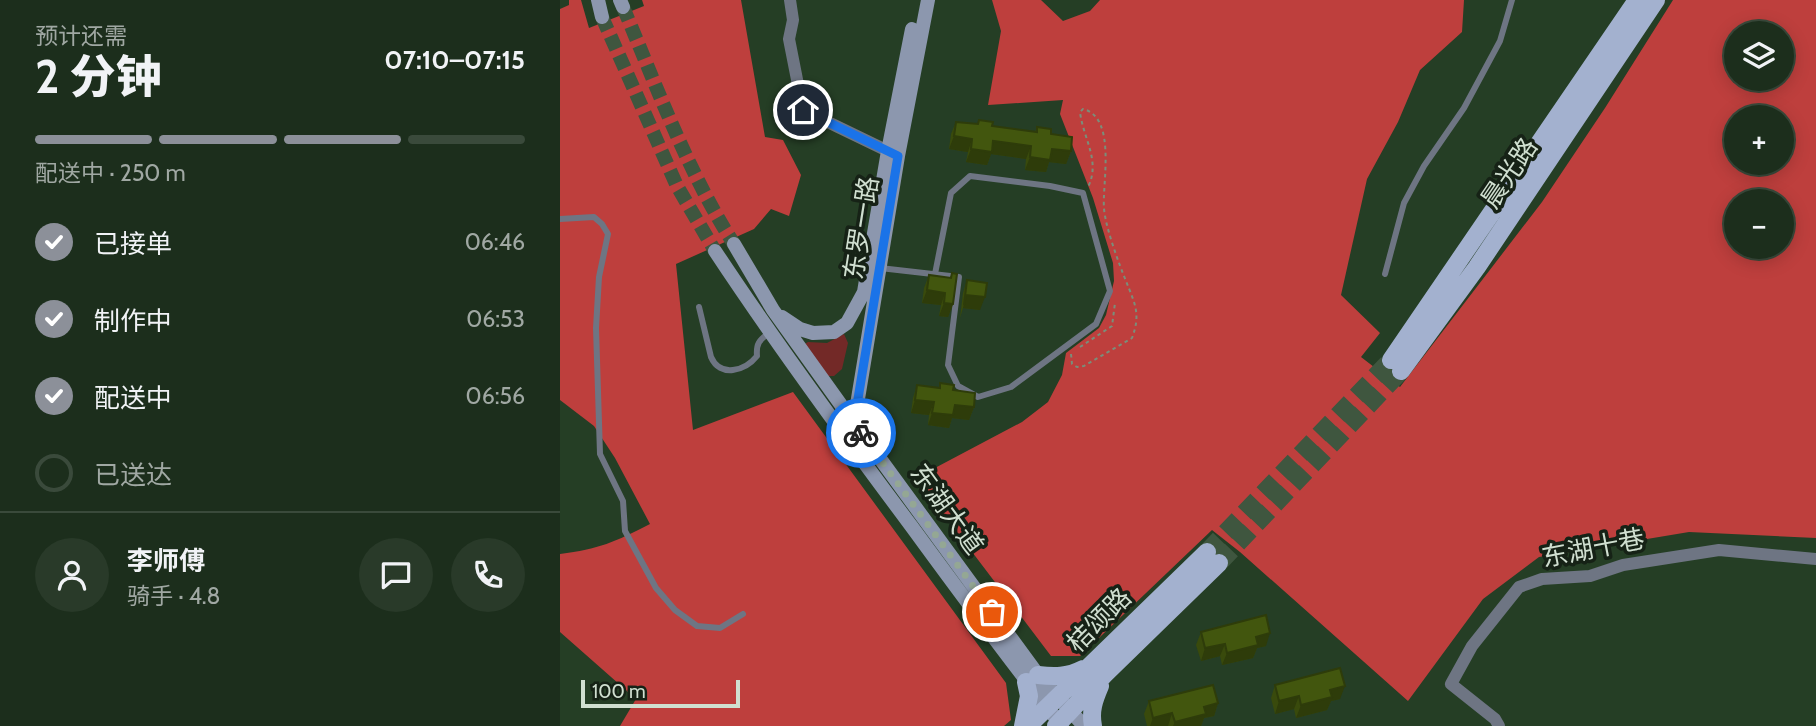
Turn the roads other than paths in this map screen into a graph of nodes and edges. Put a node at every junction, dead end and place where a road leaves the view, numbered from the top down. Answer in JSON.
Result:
{"nodes":[{"id":1,"x":597,"y":0,"type":"edge"},
{"id":2,"x":790,"y":0,"type":"edge"},
{"id":3,"x":919,"y":0,"type":"edge"},
{"id":4,"x":928,"y":0,"type":"edge"},
{"id":5,"x":1512,"y":0,"type":"edge"},
{"id":6,"x":1637,"y":0,"type":"edge"},
{"id":7,"x":1656,"y":0,"type":"edge"},
{"id":8,"x":602,"y":17,"type":"tunnel mouth"},
{"id":9,"x":893,"y":154,"type":"junction"},
{"id":10,"x":560,"y":219,"type":"edge"},
{"id":11,"x":734,"y":244,"type":"tunnel mouth"},
{"id":12,"x":715,"y":251,"type":"tunnel mouth"},
{"id":13,"x":880,"y":268,"type":"junction"},
{"id":14,"x":935,"y":274,"type":"junction"},
{"id":15,"x":1385,"y":274,"type":"dead end"},
{"id":16,"x":699,"y":307,"type":"dead end"},
{"id":17,"x":773,"y":310,"type":"junction"},
{"id":18,"x":769,"y":333,"type":"junction"},
{"id":19,"x":854,"y":423,"type":"junction"},
{"id":20,"x":1213,"y":557,"type":"tunnel mouth"},
{"id":21,"x":1816,"y":559,"type":"edge"},
{"id":22,"x":743,"y":614,"type":"dead end"},
{"id":23,"x":1097,"y":670,"type":"junction"},
{"id":24,"x":1032,"y":679,"type":"junction"},
{"id":25,"x":1059,"y":716,"type":"edge"},
{"id":26,"x":1023,"y":726,"type":"edge"},
{"id":27,"x":1028,"y":726,"type":"edge"},
{"id":28,"x":1084,"y":726,"type":"edge"},
{"id":29,"x":1093,"y":726,"type":"edge"},
{"id":30,"x":1499,"y":726,"type":"edge"}],
"edges":[{"from":1,"to":8,"type":"main road"},
{"from":2,"to":9,"type":"street"},
{"from":3,"to":9,"type":"main road","name":"东罗一路"},
{"from":4,"to":9,"type":"main road","name":"东罗一路"},
{"from":5,"to":15,"type":"lane"},
{"from":6,"to":7,"type":"main road","name":"晨光路"},
{"from":9,"to":13,"type":"main road","name":"东罗一路"},
{"from":9,"to":17,"type":"main road","name":"东罗一路"},
{"from":10,"to":22,"type":"lane"},
{"from":11,"to":17,"type":"main road","name":"东湖大道"},
{"from":12,"to":18,"type":"main road","name":"东湖大道"},
{"from":13,"to":14,"type":"lane"},
{"from":13,"to":19,"type":"main road","name":"东罗一路"},
{"from":14,"to":14,"type":"lane"},
{"from":16,"to":18,"type":"lane"},
{"from":17,"to":19,"type":"main road","name":"东湖大道"},
{"from":18,"to":24,"type":"main road","name":"东湖大道"},
{"from":19,"to":24,"type":"main road","name":"东湖大道"},
{"from":20,"to":23,"type":"main road","name":"桔颂路"},
{"from":21,"to":30,"type":"street","name":"东湖十巷"},
{"from":23,"to":24,"type":"main road"},
{"from":23,"to":25,"type":"main road","name":"桔颂路"},
{"from":23,"to":29,"type":"main road"},
{"from":24,"to":25,"type":"main road","name":"东湖大道"},
{"from":24,"to":26,"type":"main road"},
{"from":25,"to":27,"type":"main road","name":"桔颂路"},
{"from":25,"to":28,"type":"main road","name":"东湖大道"}]}
